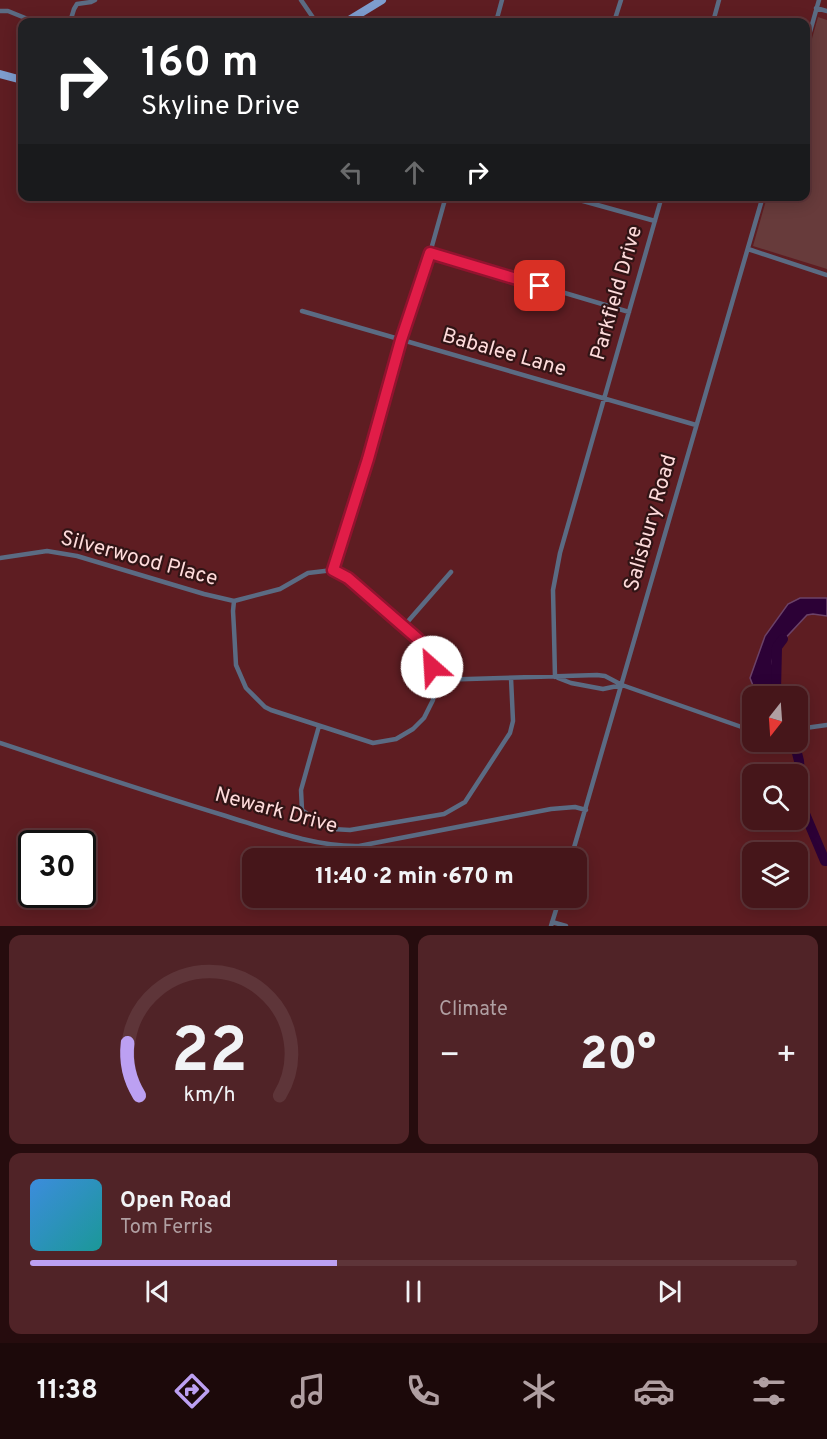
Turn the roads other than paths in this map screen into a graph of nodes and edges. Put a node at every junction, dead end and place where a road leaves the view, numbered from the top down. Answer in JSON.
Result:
{"nodes":[{"id":1,"x":95,"y":0,"type":"edge"},
{"id":2,"x":301,"y":0,"type":"edge"},
{"id":3,"x":382,"y":0,"type":"edge"},
{"id":4,"x":502,"y":0,"type":"edge"},
{"id":5,"x":621,"y":0,"type":"edge"},
{"id":6,"x":719,"y":0,"type":"edge"},
{"id":7,"x":819,"y":0,"type":"edge"},
{"id":8,"x":816,"y":8,"type":"junction"},
{"id":9,"x":0,"y":11,"type":"edge"},
{"id":10,"x":827,"y":11,"type":"edge"},
{"id":11,"x":25,"y":18,"type":"edge"},
{"id":12,"x":71,"y":18,"type":"edge"},
{"id":13,"x":313,"y":18,"type":"edge"},
{"id":14,"x":353,"y":18,"type":"edge"},
{"id":15,"x":497,"y":18,"type":"edge"},
{"id":16,"x":615,"y":18,"type":"edge"},
{"id":17,"x":713,"y":18,"type":"edge"},
{"id":18,"x":810,"y":31,"type":"edge"},
{"id":19,"x":0,"y":74,"type":"edge"},
{"id":20,"x":18,"y":79,"type":"edge"},
{"id":21,"x":445,"y":201,"type":"edge"},
{"id":22,"x":582,"y":201,"type":"edge"},
{"id":23,"x":661,"y":201,"type":"edge"},
{"id":24,"x":762,"y":201,"type":"edge"},
{"id":25,"x":655,"y":222,"type":"junction"},
{"id":26,"x":748,"y":249,"type":"junction"},
{"id":27,"x":430,"y":253,"type":"junction"},
{"id":28,"x":827,"y":275,"type":"edge"},
{"id":29,"x":302,"y":311,"type":"dead end"},
{"id":30,"x":629,"y":312,"type":"junction"},
{"id":31,"x":401,"y":340,"type":"junction"},
{"id":32,"x":604,"y":399,"type":"junction"},
{"id":33,"x":696,"y":425,"type":"junction"},
{"id":34,"x":0,"y":558,"type":"edge"},
{"id":35,"x":333,"y":570,"type":"junction"},
{"id":36,"x":451,"y":572,"type":"dead end"},
{"id":37,"x":234,"y":601,"type":"junction"},
{"id":38,"x":403,"y":627,"type":"junction"},
{"id":39,"x":555,"y":677,"type":"junction"},
{"id":40,"x":511,"y":678,"type":"junction"},
{"id":41,"x":435,"y":680,"type":"junction"},
{"id":42,"x":622,"y":685,"type":"junction"},
{"id":43,"x":827,"y":725,"type":"edge"},
{"id":44,"x":319,"y":726,"type":"junction"},
{"id":45,"x":742,"y":727,"type":"edge"},
{"id":46,"x":808,"y":728,"type":"edge"},
{"id":47,"x":0,"y":743,"type":"edge"},
{"id":48,"x":586,"y":810,"type":"junction"},
{"id":49,"x":575,"y":848,"type":"edge"},
{"id":50,"x":556,"y":908,"type":"edge"},
{"id":51,"x":551,"y":924,"type":"edge"},
{"id":52,"x":566,"y":926,"type":"edge"}],
"edges":[{"from":1,"to":12,"type":"street"},
{"from":2,"to":13,"type":"street"},
{"from":3,"to":14,"type":"main road"},
{"from":4,"to":15,"type":"street"},
{"from":5,"to":16,"type":"street"},
{"from":6,"to":17,"type":"street"},
{"from":7,"to":8,"type":"street"},
{"from":8,"to":10,"type":"street"},
{"from":8,"to":18,"type":"street"},
{"from":9,"to":11,"type":"street"},
{"from":19,"to":20,"type":"main road"},
{"from":21,"to":27,"type":"street"},
{"from":22,"to":25,"type":"street"},
{"from":23,"to":25,"type":"street","name":"Parkfield Drive"},
{"from":24,"to":26,"type":"street","name":"Salisbury Road"},
{"from":25,"to":30,"type":"street","name":"Parkfield Drive"},
{"from":26,"to":28,"type":"street"},
{"from":26,"to":33,"type":"street","name":"Salisbury Road"},
{"from":27,"to":30,"type":"street"},
{"from":27,"to":31,"type":"street"},
{"from":29,"to":31,"type":"street","name":"Babalee Lane"},
{"from":30,"to":32,"type":"street","name":"Parkfield Drive"},
{"from":31,"to":32,"type":"street","name":"Babalee Lane"},
{"from":31,"to":35,"type":"street"},
{"from":32,"to":33,"type":"street","name":"Babalee Lane"},
{"from":32,"to":39,"type":"street","name":"Parkfield Drive"},
{"from":33,"to":42,"type":"street","name":"Salisbury Road"},
{"from":34,"to":37,"type":"street","name":"Silverwood Place"},
{"from":35,"to":37,"type":"street"},
{"from":35,"to":38,"type":"street"},
{"from":36,"to":38,"type":"street"},
{"from":37,"to":44,"type":"street"},
{"from":38,"to":41,"type":"street"},
{"from":39,"to":40,"type":"street"},
{"from":39,"to":42,"type":"street"},
{"from":39,"to":42,"type":"street"},
{"from":40,"to":41,"type":"street"},
{"from":40,"to":44,"type":"street"},
{"from":41,"to":44,"type":"street"},
{"from":42,"to":45,"type":"street"},
{"from":42,"to":48,"type":"street","name":"Salisbury Road"},
{"from":43,"to":46,"type":"street"},
{"from":47,"to":48,"type":"street","name":"Newark Drive"},
{"from":48,"to":49,"type":"street","name":"Salisbury Road"},
{"from":50,"to":51,"type":"street"},
{"from":51,"to":52,"type":"street"}]}
